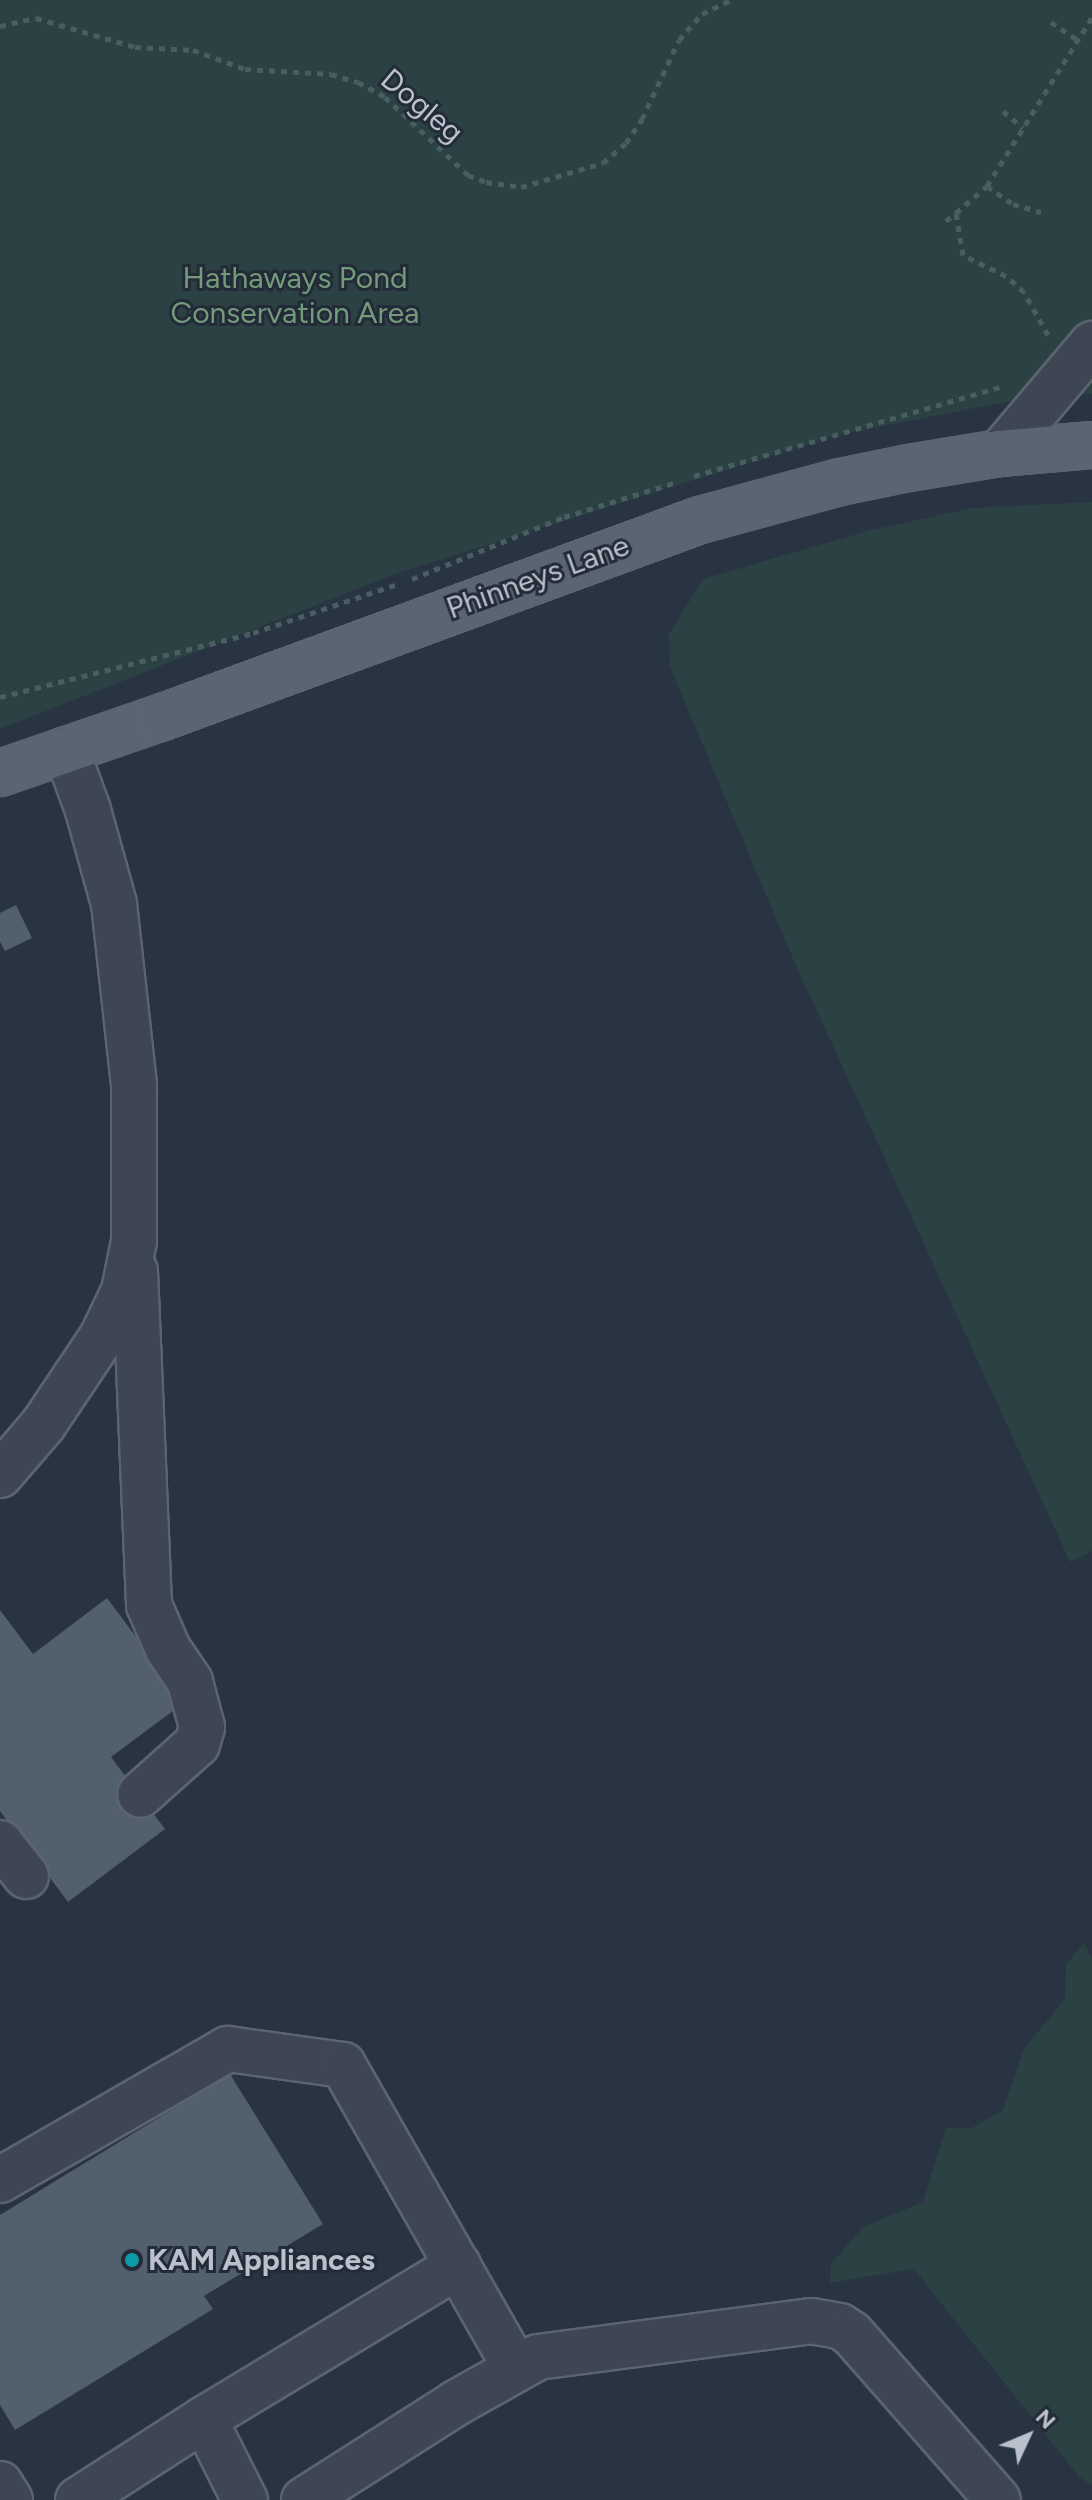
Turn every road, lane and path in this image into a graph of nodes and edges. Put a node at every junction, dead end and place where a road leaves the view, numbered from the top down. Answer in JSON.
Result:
{"nodes":[{"id":1,"x":731,"y":0,"type":"edge"},
{"id":2,"x":1092,"y":17,"type":"edge"},
{"id":3,"x":1051,"y":22,"type":"dead end"},
{"id":4,"x":0,"y":26,"type":"edge"},
{"id":5,"x":1078,"y":40,"type":"junction"},
{"id":6,"x":1003,"y":111,"type":"dead end"},
{"id":7,"x":1023,"y":128,"type":"junction"},
{"id":8,"x":987,"y":186,"type":"junction"},
{"id":9,"x":1041,"y":212,"type":"dead end"},
{"id":10,"x":956,"y":213,"type":"junction"},
{"id":11,"x":946,"y":221,"type":"dead end"},
{"id":12,"x":1073,"y":346,"type":"edge"},
{"id":13,"x":1012,"y":376,"type":"dead end"},
{"id":14,"x":1092,"y":445,"type":"edge"},
{"id":15,"x":1000,"y":453,"type":"junction"},
{"id":16,"x":0,"y":697,"type":"edge"},
{"id":17,"x":66,"y":750,"type":"junction"},
{"id":18,"x":0,"y":773,"type":"edge"},
{"id":19,"x":134,"y":1241,"type":"junction"},
{"id":20,"x":0,"y":1475,"type":"edge"},
{"id":21,"x":140,"y":1795,"type":"dead end"},
{"id":22,"x":0,"y":2180,"type":"edge"},
{"id":23,"x":458,"y":2266,"type":"junction"},
{"id":24,"x":516,"y":2368,"type":"junction"},
{"id":25,"x":204,"y":2419,"type":"junction"},
{"id":26,"x":0,"y":2484,"type":"edge"},
{"id":27,"x":10,"y":2500,"type":"edge"},
{"id":28,"x":78,"y":2500,"type":"edge"},
{"id":29,"x":245,"y":2500,"type":"edge"},
{"id":30,"x":304,"y":2500,"type":"edge"},
{"id":31,"x":998,"y":2500,"type":"edge"}],
"edges":[{"from":1,"to":4,"type":"path","name":"Dogleg"},
{"from":2,"to":5,"type":"path"},
{"from":3,"to":5,"type":"path"},
{"from":5,"to":7,"type":"path"},
{"from":6,"to":7,"type":"path"},
{"from":7,"to":8,"type":"path"},
{"from":8,"to":9,"type":"path"},
{"from":8,"to":10,"type":"path"},
{"from":10,"to":11,"type":"path"},
{"from":10,"to":12,"type":"path"},
{"from":12,"to":15,"type":"street"},
{"from":13,"to":16,"type":"path"},
{"from":14,"to":15,"type":"main road","name":"Phinneys Lane"},
{"from":15,"to":17,"type":"main road","name":"Phinneys Lane"},
{"from":17,"to":18,"type":"main road","name":"Phinneys Lane"},
{"from":17,"to":19,"type":"street"},
{"from":19,"to":20,"type":"street"},
{"from":19,"to":21,"type":"street"},
{"from":22,"to":23,"type":"street"},
{"from":23,"to":24,"type":"street"},
{"from":23,"to":25,"type":"street"},
{"from":24,"to":30,"type":"street"},
{"from":24,"to":31,"type":"street"},
{"from":25,"to":28,"type":"street"},
{"from":25,"to":29,"type":"street"},
{"from":26,"to":27,"type":"street"}]}
